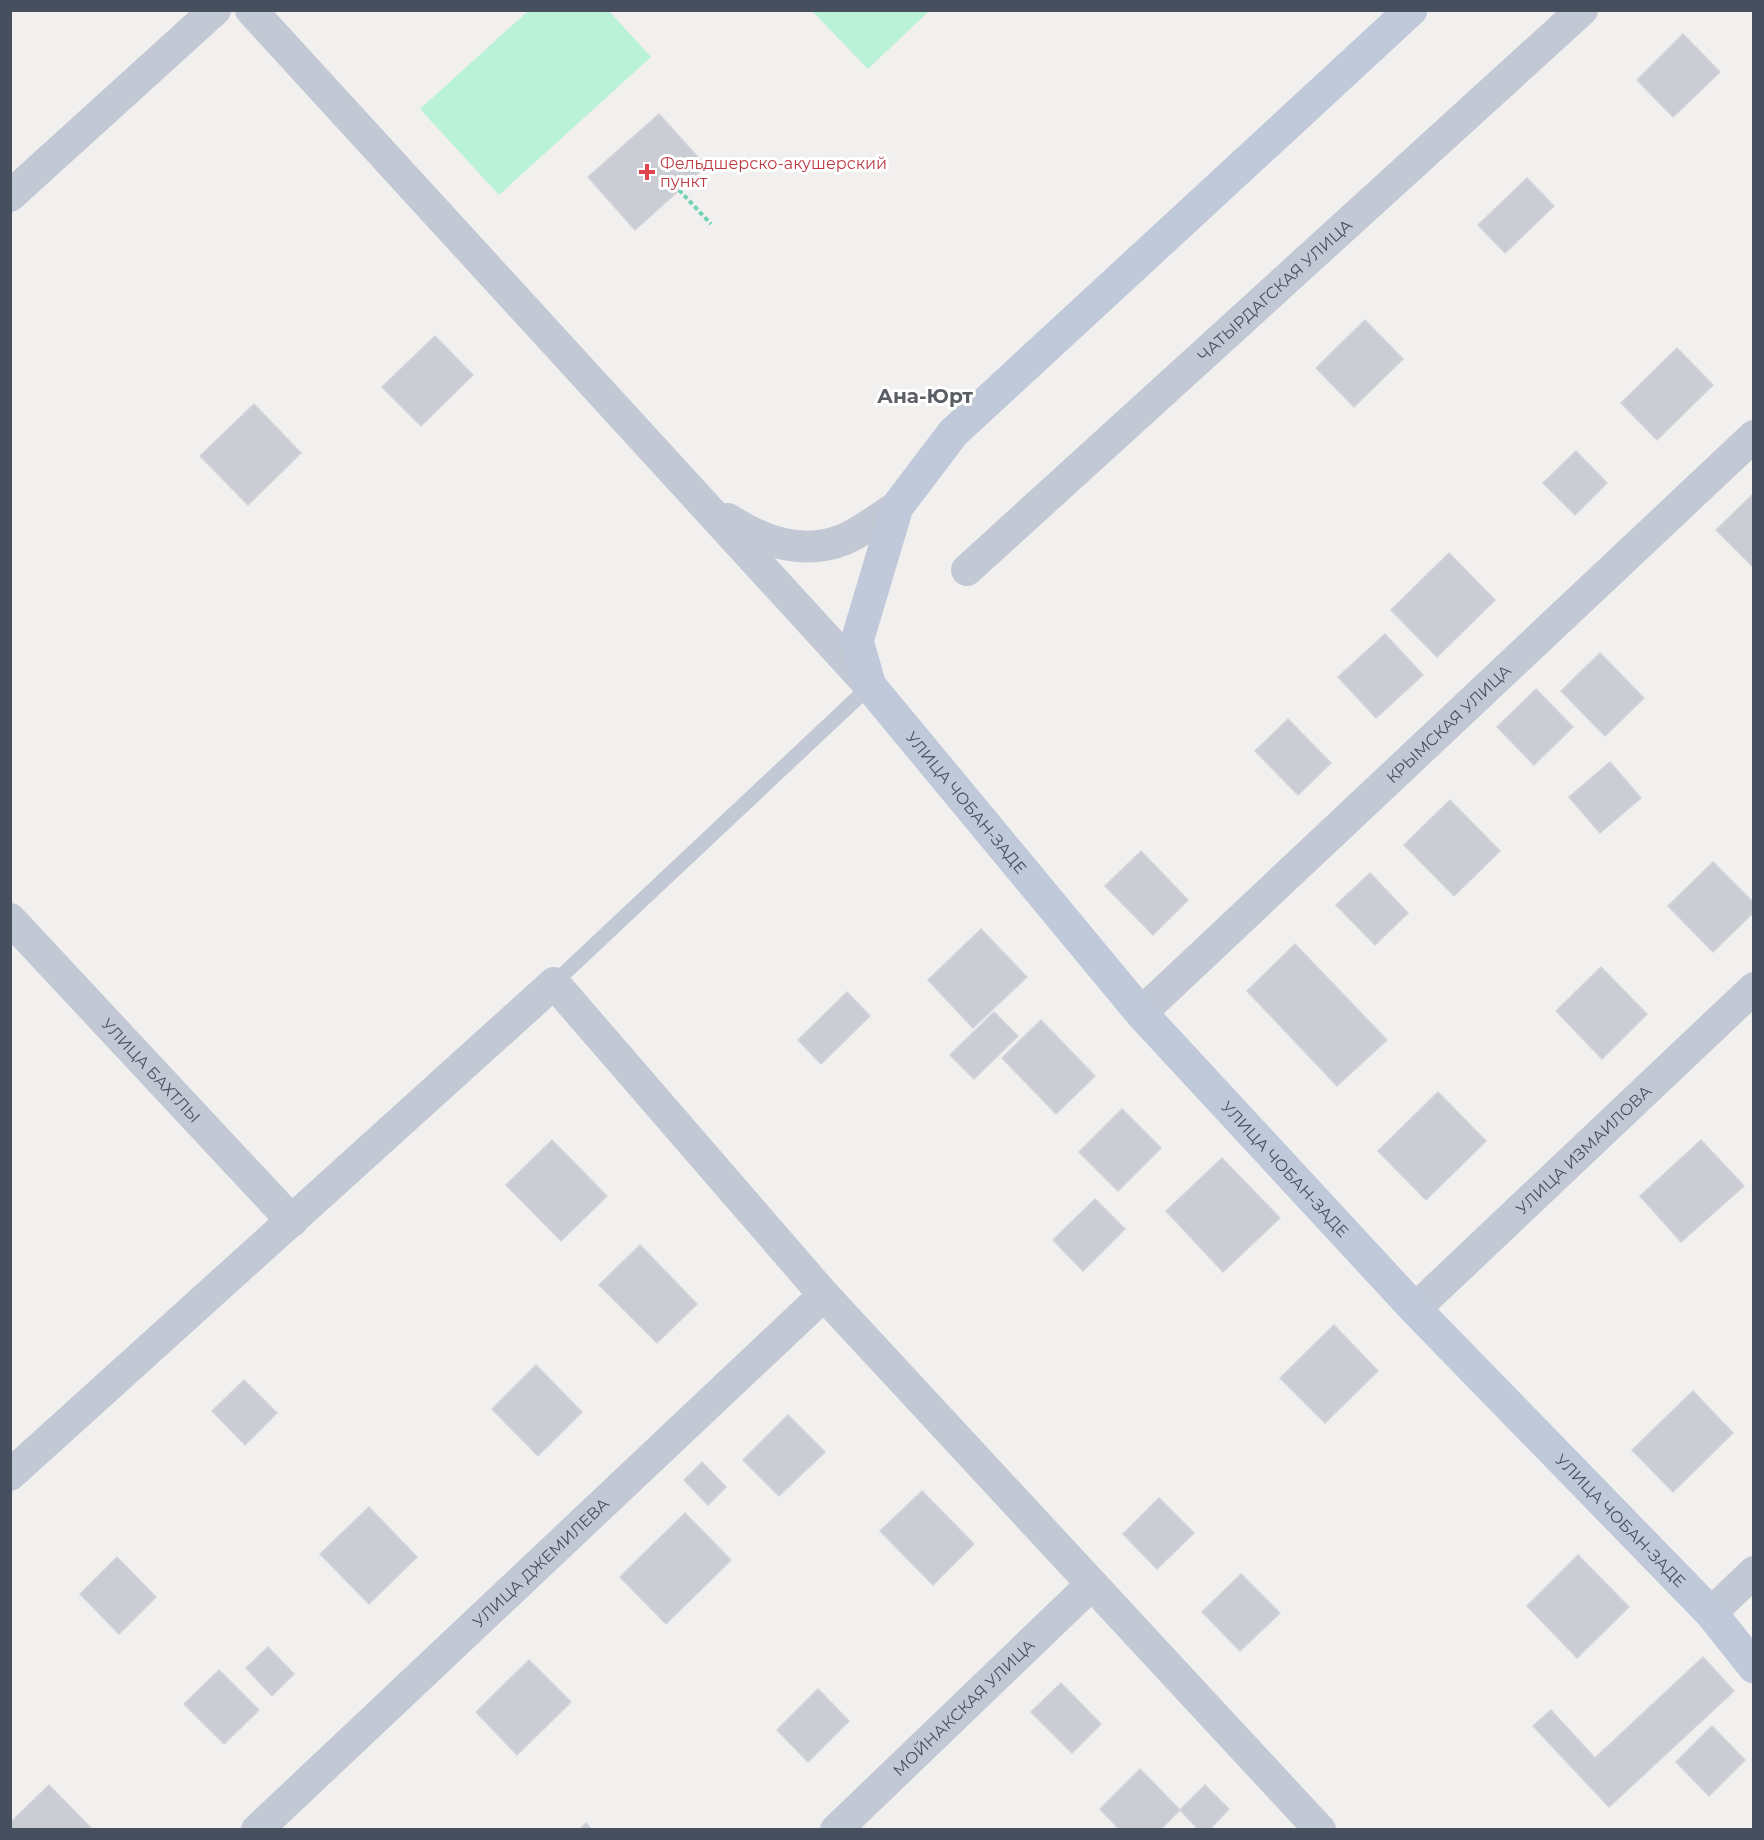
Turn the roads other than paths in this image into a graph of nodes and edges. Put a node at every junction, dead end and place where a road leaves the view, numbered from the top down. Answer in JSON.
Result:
{"nodes":[{"id":1,"x":215,"y":10,"type":"edge"},
{"id":2,"x":251,"y":10,"type":"edge"},
{"id":3,"x":1411,"y":10,"type":"edge"},
{"id":4,"x":1581,"y":10,"type":"edge"},
{"id":5,"x":10,"y":196,"type":"edge"},
{"id":6,"x":1754,"y":436,"type":"edge"},
{"id":7,"x":700,"y":501,"type":"junction"},
{"id":8,"x":897,"y":507,"type":"junction"},
{"id":9,"x":967,"y":570,"type":"dead end"},
{"id":10,"x":870,"y":686,"type":"junction"},
{"id":11,"x":10,"y":919,"type":"edge"},
{"id":12,"x":554,"y":983,"type":"junction"},
{"id":13,"x":1754,"y":988,"type":"edge"},
{"id":14,"x":1142,"y":1013,"type":"junction"},
{"id":15,"x":292,"y":1221,"type":"junction"},
{"id":16,"x":824,"y":1295,"type":"junction"},
{"id":17,"x":1414,"y":1308,"type":"junction"},
{"id":18,"x":10,"y":1475,"type":"edge"},
{"id":19,"x":1754,"y":1572,"type":"edge"},
{"id":20,"x":1092,"y":1584,"type":"junction"},
{"id":21,"x":1711,"y":1613,"type":"junction"},
{"id":22,"x":1754,"y":1667,"type":"edge"},
{"id":23,"x":257,"y":1830,"type":"edge"},
{"id":24,"x":836,"y":1830,"type":"edge"},
{"id":25,"x":1320,"y":1830,"type":"edge"}],
"edges":[{"from":1,"to":5,"type":"street"},
{"from":2,"to":7,"type":"street"},
{"from":3,"to":8,"type":"main road"},
{"from":4,"to":9,"type":"street","name":"ЧАТЫРДАГСКАЯ УЛИЦА"},
{"from":6,"to":14,"type":"street","name":"КРЫМСКАЯ УЛИЦА"},
{"from":7,"to":8,"type":"street"},
{"from":7,"to":10,"type":"street"},
{"from":8,"to":10,"type":"main road","name":"УЛИЦА ЧОБАН-ЗАДЕ"},
{"from":10,"to":12,"type":"lane"},
{"from":10,"to":14,"type":"main road","name":"УЛИЦА ЧОБАН-ЗАДЕ"},
{"from":11,"to":15,"type":"street","name":"УЛИЦА БАХТЛЫ"},
{"from":12,"to":15,"type":"street"},
{"from":12,"to":16,"type":"street"},
{"from":13,"to":17,"type":"street","name":"УЛИЦА ИЗМАИЛОВА"},
{"from":14,"to":17,"type":"main road","name":"УЛИЦА ЧОБАН-ЗАДЕ"},
{"from":15,"to":18,"type":"street"},
{"from":16,"to":20,"type":"street"},
{"from":16,"to":23,"type":"street","name":"УЛИЦА ДЖЕМИЛЕВА"},
{"from":17,"to":21,"type":"main road","name":"УЛИЦА ЧОБАН-ЗАДЕ"},
{"from":19,"to":21,"type":"street"},
{"from":20,"to":24,"type":"street","name":"МОЙНАКСКАЯ УЛИЦА"},
{"from":20,"to":25,"type":"street"},
{"from":21,"to":22,"type":"main road","name":"УЛИЦА ЧОБАН-ЗАДЕ"}]}
